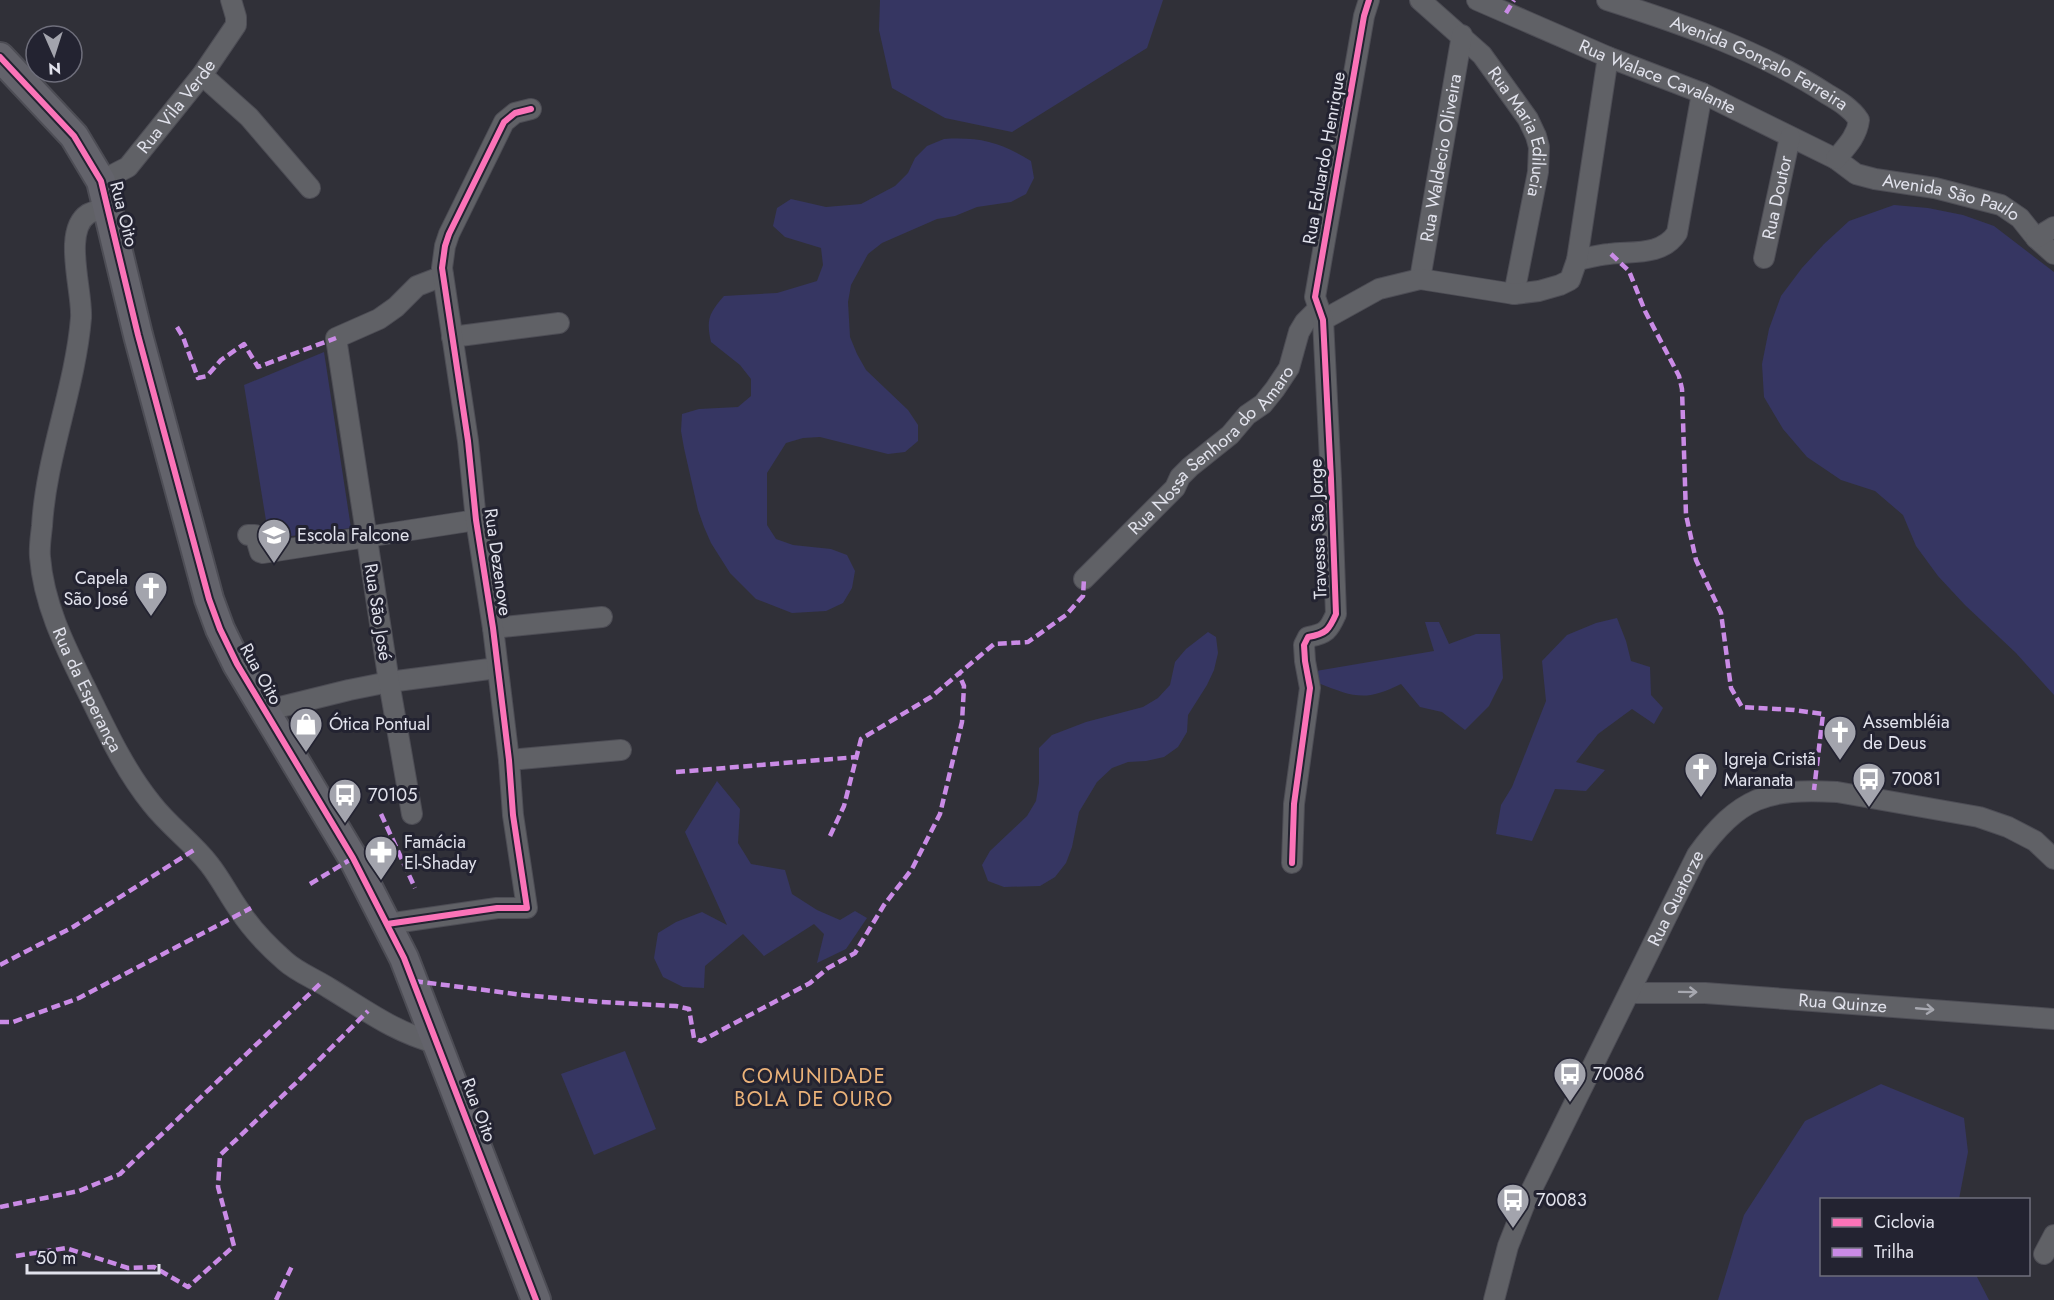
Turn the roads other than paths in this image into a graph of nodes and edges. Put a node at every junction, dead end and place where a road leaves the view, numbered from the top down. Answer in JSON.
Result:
{"nodes":[{"id":1,"x":1369,"y":0,"type":"edge"},
{"id":2,"x":1420,"y":0,"type":"edge"},
{"id":3,"x":1477,"y":0,"type":"edge"},
{"id":4,"x":1607,"y":0,"type":"edge"},
{"id":5,"x":233,"y":8,"type":"edge"},
{"id":6,"x":1462,"y":35,"type":"junction"},
{"id":7,"x":0,"y":57,"type":"edge"},
{"id":8,"x":1608,"y":57,"type":"junction"},
{"id":9,"x":202,"y":75,"type":"junction"},
{"id":10,"x":1702,"y":93,"type":"junction"},
{"id":11,"x":531,"y":109,"type":"dead end"},
{"id":12,"x":1790,"y":137,"type":"junction"},
{"id":13,"x":1836,"y":159,"type":"junction"},
{"id":14,"x":101,"y":181,"type":"junction"},
{"id":15,"x":310,"y":188,"type":"dead end"},
{"id":16,"x":107,"y":208,"type":"junction"},
{"id":17,"x":2054,"y":226,"type":"edge"},
{"id":18,"x":2036,"y":238,"type":"junction"},
{"id":19,"x":2054,"y":254,"type":"edge"},
{"id":20,"x":1764,"y":258,"type":"dead end"},
{"id":21,"x":1577,"y":260,"type":"junction"},
{"id":22,"x":443,"y":276,"type":"junction"},
{"id":23,"x":1420,"y":279,"type":"junction"},
{"id":24,"x":1514,"y":294,"type":"junction"},
{"id":25,"x":1320,"y":314,"type":"junction"},
{"id":26,"x":559,"y":323,"type":"dead end"},
{"id":27,"x":452,"y":337,"type":"junction"},
{"id":28,"x":476,"y":519,"type":"junction"},
{"id":29,"x":248,"y":535,"type":"dead end"},
{"id":30,"x":366,"y":537,"type":"junction"},
{"id":31,"x":1084,"y":579,"type":"dead end"},
{"id":32,"x":602,"y":617,"type":"dead end"},
{"id":33,"x":493,"y":628,"type":"junction"},
{"id":34,"x":497,"y":669,"type":"junction"},
{"id":35,"x":389,"y":682,"type":"junction"},
{"id":36,"x":264,"y":711,"type":"junction"},
{"id":37,"x":621,"y":750,"type":"dead end"},
{"id":38,"x":509,"y":760,"type":"junction"},
{"id":39,"x":412,"y":814,"type":"dead end"},
{"id":40,"x":2054,"y":860,"type":"edge"},
{"id":41,"x":1292,"y":863,"type":"dead end"},
{"id":42,"x":387,"y":924,"type":"junction"},
{"id":43,"x":1630,"y":993,"type":"junction"},
{"id":44,"x":2054,"y":1019,"type":"edge"},
{"id":45,"x":438,"y":1044,"type":"junction"},
{"id":46,"x":2054,"y":1235,"type":"edge"},
{"id":47,"x":2044,"y":1254,"type":"dead end"},
{"id":48,"x":536,"y":1300,"type":"edge"},
{"id":49,"x":1494,"y":1300,"type":"edge"}],
"edges":[{"from":1,"to":25,"type":"street","name":"Rua Eduardo Henrique"},
{"from":2,"to":6,"type":"street","name":"Rua Maria Edilucia"},
{"from":3,"to":8,"type":"street","name":"Rua Walace Cavalante"},
{"from":4,"to":13,"type":"street","name":"Avenida Gonçalo Ferreira"},
{"from":5,"to":9,"type":"street","name":"Rua Vila Verde"},
{"from":6,"to":23,"type":"street","name":"Rua Waldecio Oliveira"},
{"from":6,"to":24,"type":"street","name":"Rua Maria Edilucia"},
{"from":7,"to":14,"type":"street","name":"Rua Oito"},
{"from":8,"to":10,"type":"street","name":"Rua Walace Cavalante"},
{"from":8,"to":21,"type":"street"},
{"from":9,"to":14,"type":"street","name":"Rua Vila Verde"},
{"from":9,"to":15,"type":"street"},
{"from":10,"to":12,"type":"street","name":"Rua Walace Cavalante"},
{"from":10,"to":21,"type":"street"},
{"from":11,"to":22,"type":"street","name":"Rua Dezenove"},
{"from":12,"to":13,"type":"street","name":"Rua Walace Cavalante"},
{"from":12,"to":20,"type":"street","name":"Rua Doutor"},
{"from":13,"to":18,"type":"street","name":"Avenida São Paulo"},
{"from":14,"to":16,"type":"street","name":"Rua Oito"},
{"from":16,"to":36,"type":"street","name":"Rua Oito"},
{"from":16,"to":45,"type":"street","name":"Rua da Esperança"},
{"from":17,"to":18,"type":"street"},
{"from":18,"to":19,"type":"street","name":"Avenida São Paulo"},
{"from":21,"to":24,"type":"street"},
{"from":22,"to":27,"type":"street","name":"Rua Dezenove"},
{"from":22,"to":30,"type":"street","name":"Rua São José"},
{"from":23,"to":24,"type":"street"},
{"from":23,"to":25,"type":"street"},
{"from":25,"to":31,"type":"street","name":"Rua Nossa Senhora do Amaro"},
{"from":25,"to":41,"type":"street","name":"Travessa São Jorge"},
{"from":26,"to":27,"type":"street"},
{"from":27,"to":28,"type":"street","name":"Rua Dezenove"},
{"from":28,"to":30,"type":"street"},
{"from":28,"to":33,"type":"street","name":"Rua Dezenove"},
{"from":29,"to":30,"type":"street"},
{"from":30,"to":35,"type":"street","name":"Rua São José"},
{"from":32,"to":33,"type":"street"},
{"from":33,"to":34,"type":"street","name":"Rua Dezenove"},
{"from":34,"to":35,"type":"street"},
{"from":34,"to":38,"type":"street","name":"Rua Dezenove"},
{"from":35,"to":36,"type":"street"},
{"from":35,"to":39,"type":"street","name":"Rua São José"},
{"from":36,"to":42,"type":"street","name":"Rua Oito"},
{"from":37,"to":38,"type":"street"},
{"from":38,"to":42,"type":"street","name":"Rua Dezenove"},
{"from":40,"to":43,"type":"street","name":"Rua Quatorze"},
{"from":42,"to":45,"type":"street","name":"Rua Oito"},
{"from":43,"to":44,"type":"street","name":"Rua Quinze","one_way":true},
{"from":43,"to":49,"type":"street","name":"Rua Quatorze"},
{"from":45,"to":48,"type":"street","name":"Rua Oito"},
{"from":46,"to":47,"type":"street"}]}
